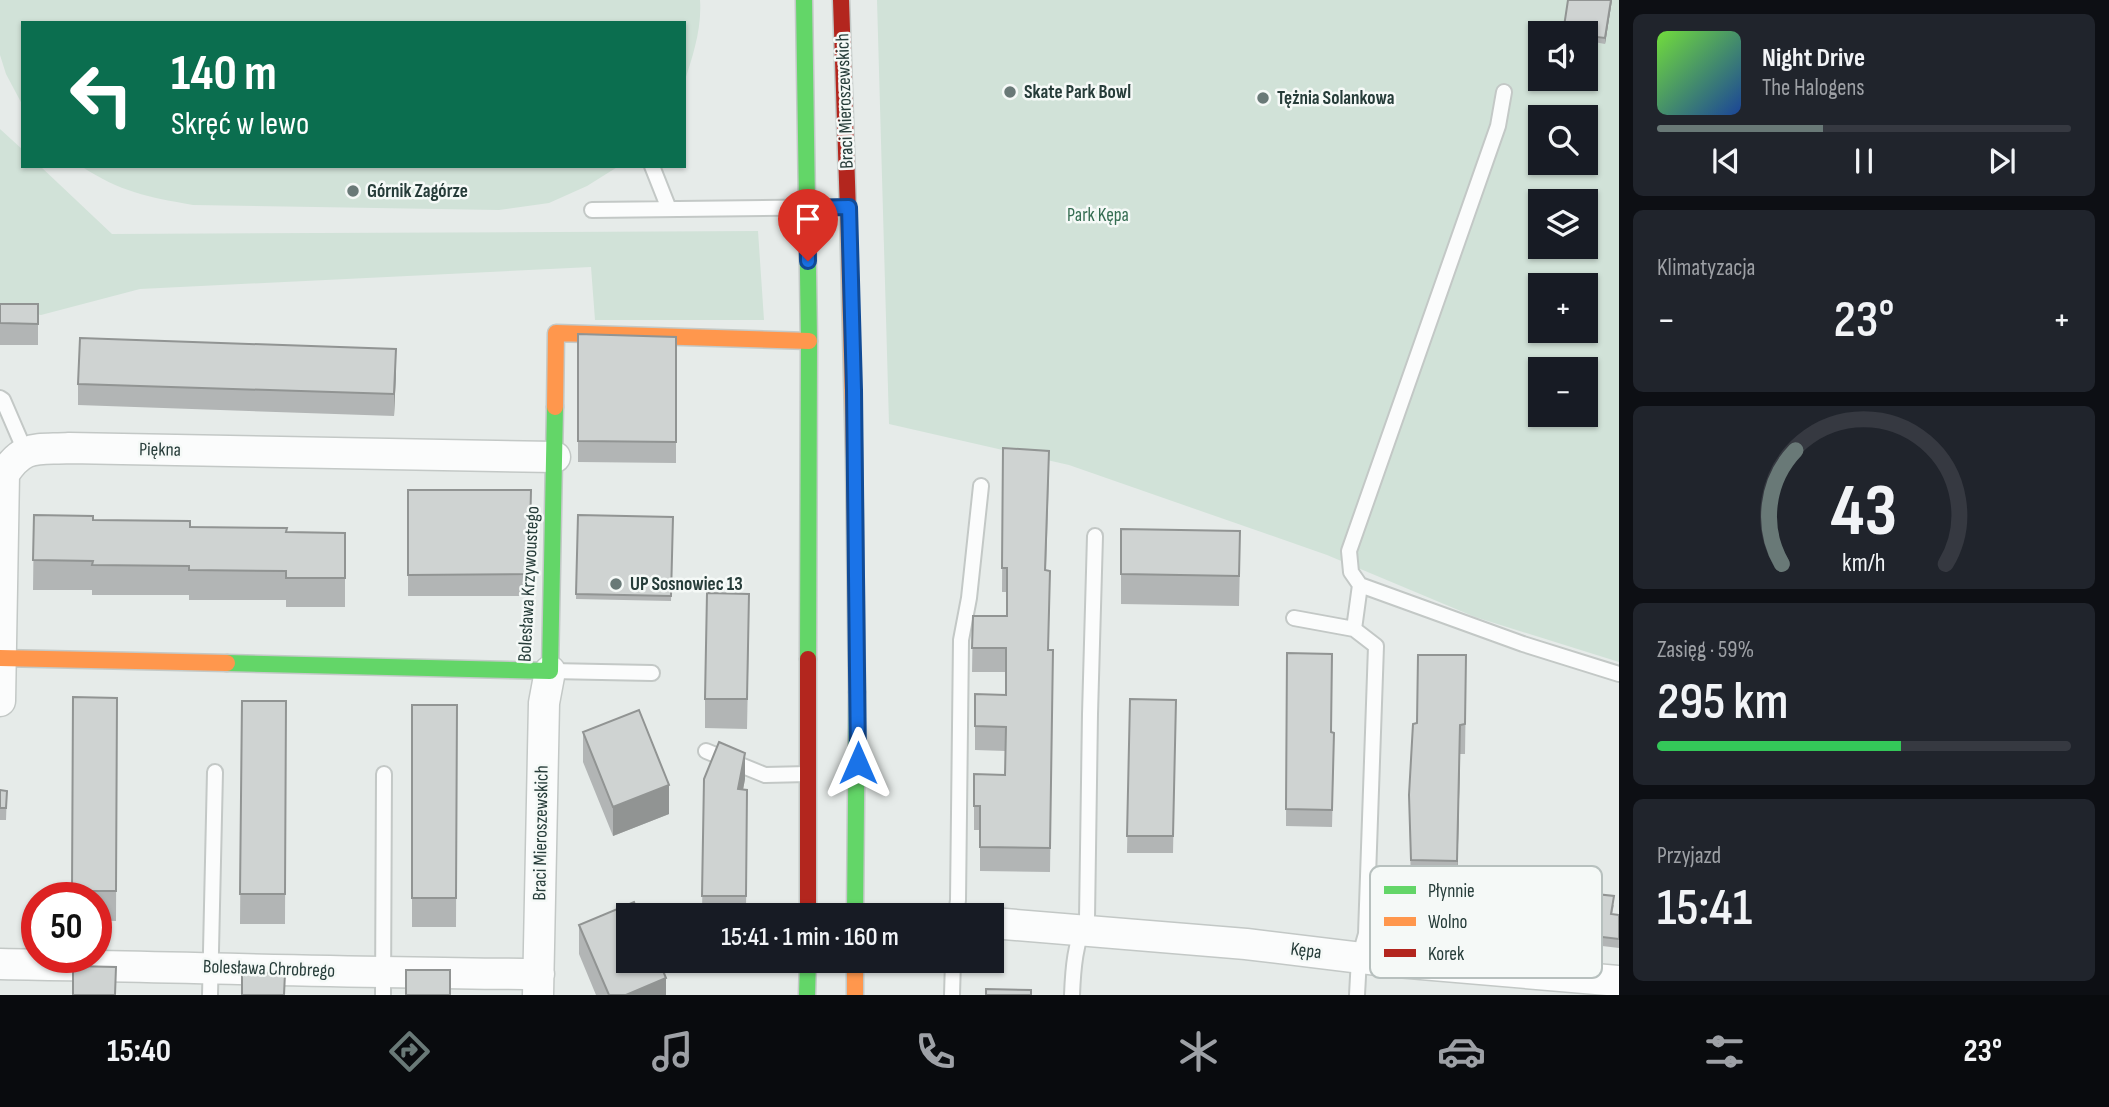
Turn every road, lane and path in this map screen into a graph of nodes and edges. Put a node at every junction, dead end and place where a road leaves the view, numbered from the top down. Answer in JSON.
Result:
{"nodes":[{"id":1,"x":804,"y":0,"type":"edge"},
{"id":2,"x":841,"y":0,"type":"edge"},
{"id":3,"x":1504,"y":92,"type":"dead end"},
{"id":4,"x":653,"y":168,"type":"edge"},
{"id":5,"x":849,"y":207,"type":"junction"},
{"id":6,"x":807,"y":208,"type":"junction"},
{"id":7,"x":668,"y":209,"type":"junction"},
{"id":8,"x":592,"y":211,"type":"dead end"},
{"id":9,"x":809,"y":341,"type":"junction"},
{"id":10,"x":0,"y":398,"type":"edge"},
{"id":11,"x":25,"y":451,"type":"junction"},
{"id":12,"x":555,"y":457,"type":"junction"},
{"id":13,"x":2,"y":474,"type":"edge"},
{"id":14,"x":981,"y":485,"type":"dead end"},
{"id":15,"x":1095,"y":536,"type":"dead end"},
{"id":16,"x":1360,"y":585,"type":"junction"},
{"id":17,"x":1294,"y":618,"type":"dead end"},
{"id":18,"x":1354,"y":629,"type":"junction"},
{"id":19,"x":1,"y":658,"type":"edge"},
{"id":20,"x":550,"y":671,"type":"junction"},
{"id":21,"x":652,"y":673,"type":"dead end"},
{"id":22,"x":1619,"y":674,"type":"edge"},
{"id":23,"x":0,"y":701,"type":"edge"},
{"id":24,"x":706,"y":751,"type":"dead end"},
{"id":25,"x":215,"y":772,"type":"dead end"},
{"id":26,"x":810,"y":774,"type":"junction"},
{"id":27,"x":384,"y":775,"type":"dead end"},
{"id":28,"x":808,"y":903,"type":"edge"},
{"id":29,"x":855,"y":903,"type":"edge"},
{"id":30,"x":958,"y":903,"type":"edge"},
{"id":31,"x":1004,"y":924,"type":"edge"},
{"id":32,"x":1080,"y":931,"type":"junction"},
{"id":33,"x":1359,"y":957,"type":"junction"},
{"id":34,"x":1370,"y":958,"type":"edge"},
{"id":35,"x":0,"y":964,"type":"edge"},
{"id":36,"x":808,"y":973,"type":"edge"},
{"id":37,"x":855,"y":973,"type":"edge"},
{"id":38,"x":953,"y":973,"type":"edge"},
{"id":39,"x":1586,"y":978,"type":"edge"},
{"id":40,"x":210,"y":981,"type":"edge"},
{"id":41,"x":1619,"y":981,"type":"edge"},
{"id":42,"x":383,"y":984,"type":"edge"},
{"id":43,"x":538,"y":984,"type":"edge"},
{"id":44,"x":807,"y":995,"type":"edge"},
{"id":45,"x":855,"y":995,"type":"edge"},
{"id":46,"x":952,"y":995,"type":"edge"},
{"id":47,"x":1072,"y":995,"type":"edge"},
{"id":48,"x":1357,"y":995,"type":"edge"}],
"edges":[{"from":1,"to":6,"type":"main road","name":"Braci Mieroszewskich"},
{"from":2,"to":5,"type":"main road","name":"Braci Mieroszewskich"},
{"from":3,"to":16,"type":"lane"},
{"from":4,"to":7,"type":"lane"},
{"from":5,"to":6,"type":"lane"},
{"from":5,"to":29,"type":"main road","name":"Braci Mieroszewskich"},
{"from":6,"to":7,"type":"lane"},
{"from":6,"to":9,"type":"main road","name":"Braci Mieroszewskich"},
{"from":7,"to":8,"type":"lane"},
{"from":9,"to":12,"type":"main road","name":"Bolesława Krzywoustego"},
{"from":9,"to":26,"type":"main road","name":"Braci Mieroszewskich"},
{"from":10,"to":11,"type":"lane"},
{"from":11,"to":12,"type":"street","name":"Piękna"},
{"from":11,"to":13,"type":"street"},
{"from":12,"to":20,"type":"main road","name":"Bolesława Krzywoustego"},
{"from":13,"to":19,"type":"street"},
{"from":14,"to":30,"type":"lane"},
{"from":15,"to":32,"type":"lane"},
{"from":16,"to":18,"type":"lane"},
{"from":16,"to":22,"type":"lane"},
{"from":17,"to":18,"type":"lane"},
{"from":18,"to":33,"type":"lane"},
{"from":19,"to":20,"type":"main road","name":"Bolesława Krzywoustego"},
{"from":19,"to":23,"type":"street"},
{"from":20,"to":21,"type":"lane"},
{"from":20,"to":43,"type":"street","name":"Braci Mieroszewskich"},
{"from":24,"to":26,"type":"lane"},
{"from":25,"to":40,"type":"lane"},
{"from":26,"to":28,"type":"main road","name":"Braci Mieroszewskich"},
{"from":27,"to":42,"type":"lane"},
{"from":31,"to":32,"type":"street","name":"Kępa"},
{"from":32,"to":33,"type":"street","name":"Kępa"},
{"from":32,"to":47,"type":"lane"},
{"from":33,"to":34,"type":"street","name":"Kępa"},
{"from":33,"to":48,"type":"lane"},
{"from":35,"to":40,"type":"street","name":"Bolesława Chrobrego"},
{"from":36,"to":44,"type":"main road"},
{"from":37,"to":45,"type":"main road"},
{"from":38,"to":46,"type":"lane"},
{"from":39,"to":41,"type":"street","name":"Kępa"},
{"from":40,"to":42,"type":"street","name":"Bolesława Chrobrego"},
{"from":42,"to":43,"type":"street","name":"Bolesława Chrobrego"}]}
